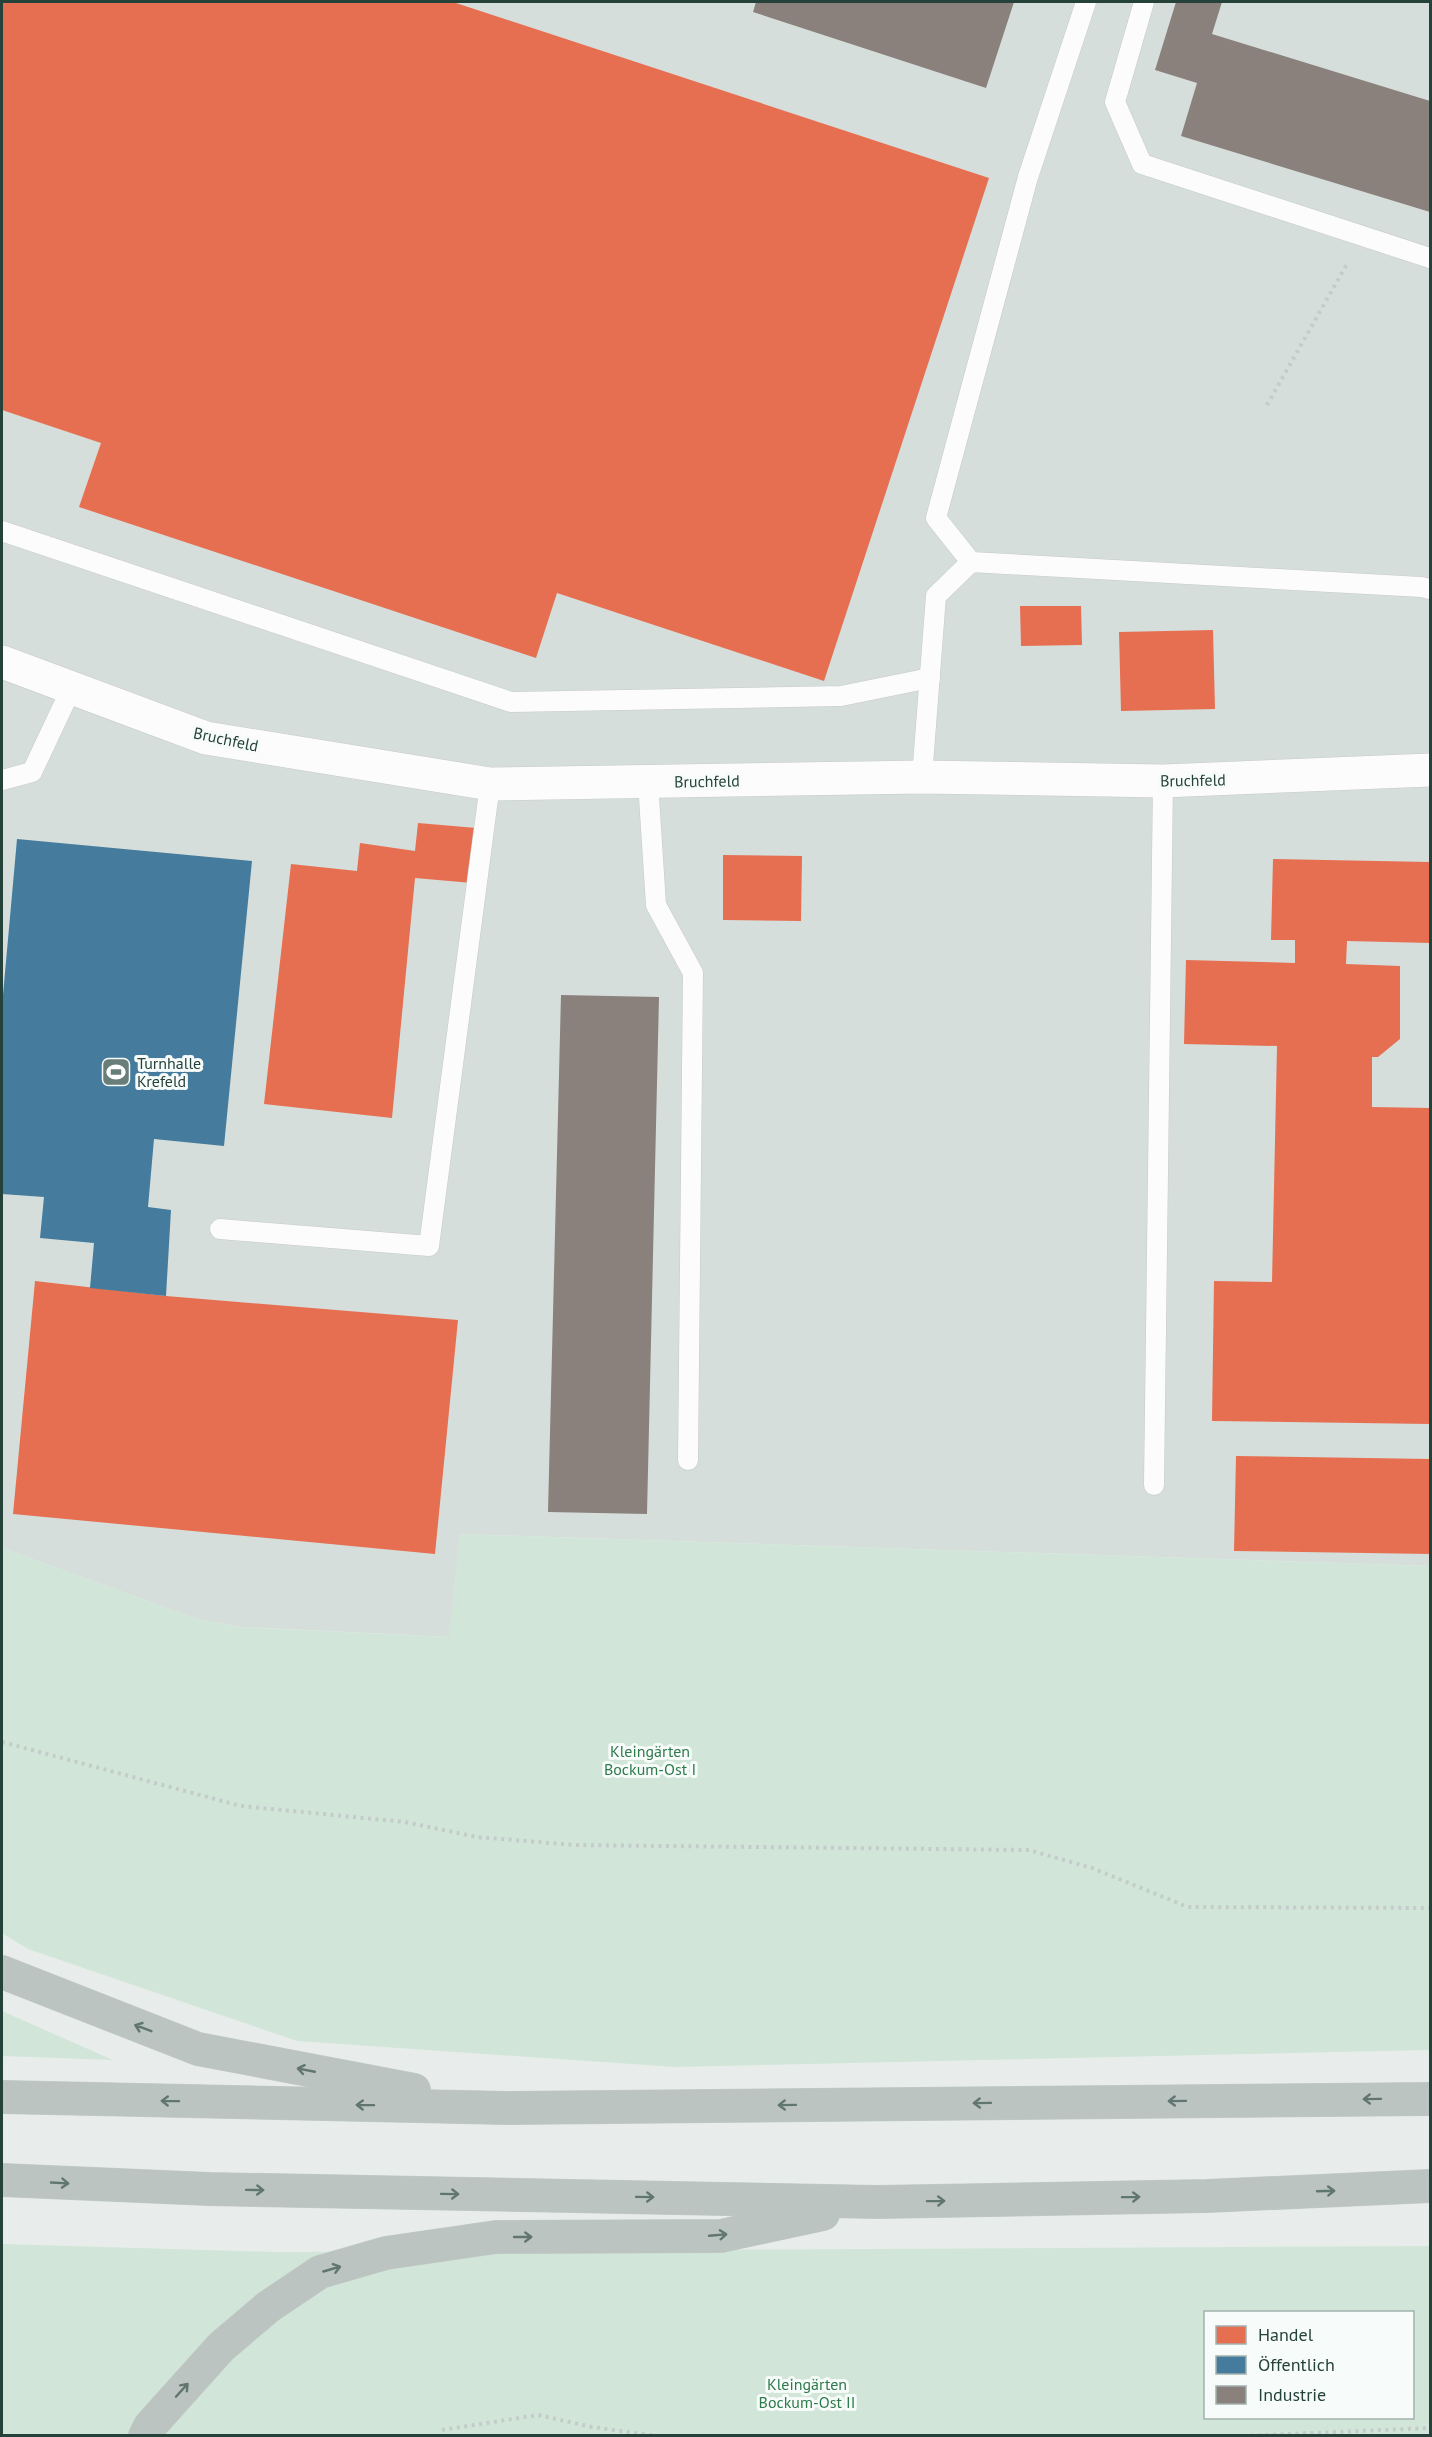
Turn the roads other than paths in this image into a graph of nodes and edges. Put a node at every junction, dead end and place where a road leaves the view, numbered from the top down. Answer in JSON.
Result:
{"nodes":[{"id":1,"x":1086,"y":2,"type":"edge"},
{"id":2,"x":1144,"y":2,"type":"edge"},
{"id":3,"x":1431,"y":258,"type":"edge"},
{"id":4,"x":2,"y":531,"type":"edge"},
{"id":5,"x":972,"y":562,"type":"junction"},
{"id":6,"x":1431,"y":589,"type":"edge"},
{"id":7,"x":2,"y":662,"type":"edge"},
{"id":8,"x":930,"y":678,"type":"junction"},
{"id":9,"x":72,"y":687,"type":"junction"},
{"id":10,"x":1431,"y":770,"type":"edge"},
{"id":11,"x":922,"y":777,"type":"junction"},
{"id":12,"x":2,"y":780,"type":"edge"},
{"id":13,"x":1163,"y":781,"type":"junction"},
{"id":14,"x":648,"y":782,"type":"junction"},
{"id":15,"x":490,"y":784,"type":"junction"},
{"id":16,"x":220,"y":1229,"type":"dead end"},
{"id":17,"x":688,"y":1460,"type":"dead end"},
{"id":18,"x":1154,"y":1485,"type":"dead end"},
{"id":19,"x":2,"y":1972,"type":"edge"},
{"id":20,"x":2,"y":2097,"type":"edge"},
{"id":21,"x":1431,"y":2099,"type":"edge"},
{"id":22,"x":507,"y":2108,"type":"junction"},
{"id":23,"x":2,"y":2180,"type":"edge"},
{"id":24,"x":1431,"y":2186,"type":"edge"},
{"id":25,"x":878,"y":2202,"type":"junction"},
{"id":26,"x":145,"y":2436,"type":"edge"}],
"edges":[{"from":1,"to":5,"type":"lane"},
{"from":2,"to":3,"type":"lane"},
{"from":4,"to":8,"type":"lane"},
{"from":5,"to":6,"type":"lane"},
{"from":5,"to":8,"type":"lane"},
{"from":7,"to":9,"type":"street","name":"Bruchfeld"},
{"from":8,"to":11,"type":"lane"},
{"from":9,"to":12,"type":"lane"},
{"from":9,"to":15,"type":"street","name":"Bruchfeld"},
{"from":10,"to":13,"type":"street","name":"Bruchfeld"},
{"from":11,"to":13,"type":"street","name":"Bruchfeld"},
{"from":11,"to":14,"type":"street","name":"Bruchfeld"},
{"from":13,"to":18,"type":"lane"},
{"from":14,"to":15,"type":"street","name":"Bruchfeld"},
{"from":14,"to":17,"type":"lane"},
{"from":15,"to":16,"type":"lane"},
{"from":22,"to":19,"type":"highway","one_way":true},
{"from":22,"to":20,"type":"highway","one_way":true},
{"from":21,"to":22,"type":"highway","one_way":true},
{"from":23,"to":25,"type":"highway","one_way":true},
{"from":25,"to":24,"type":"highway","one_way":true},
{"from":26,"to":25,"type":"highway","one_way":true}]}
